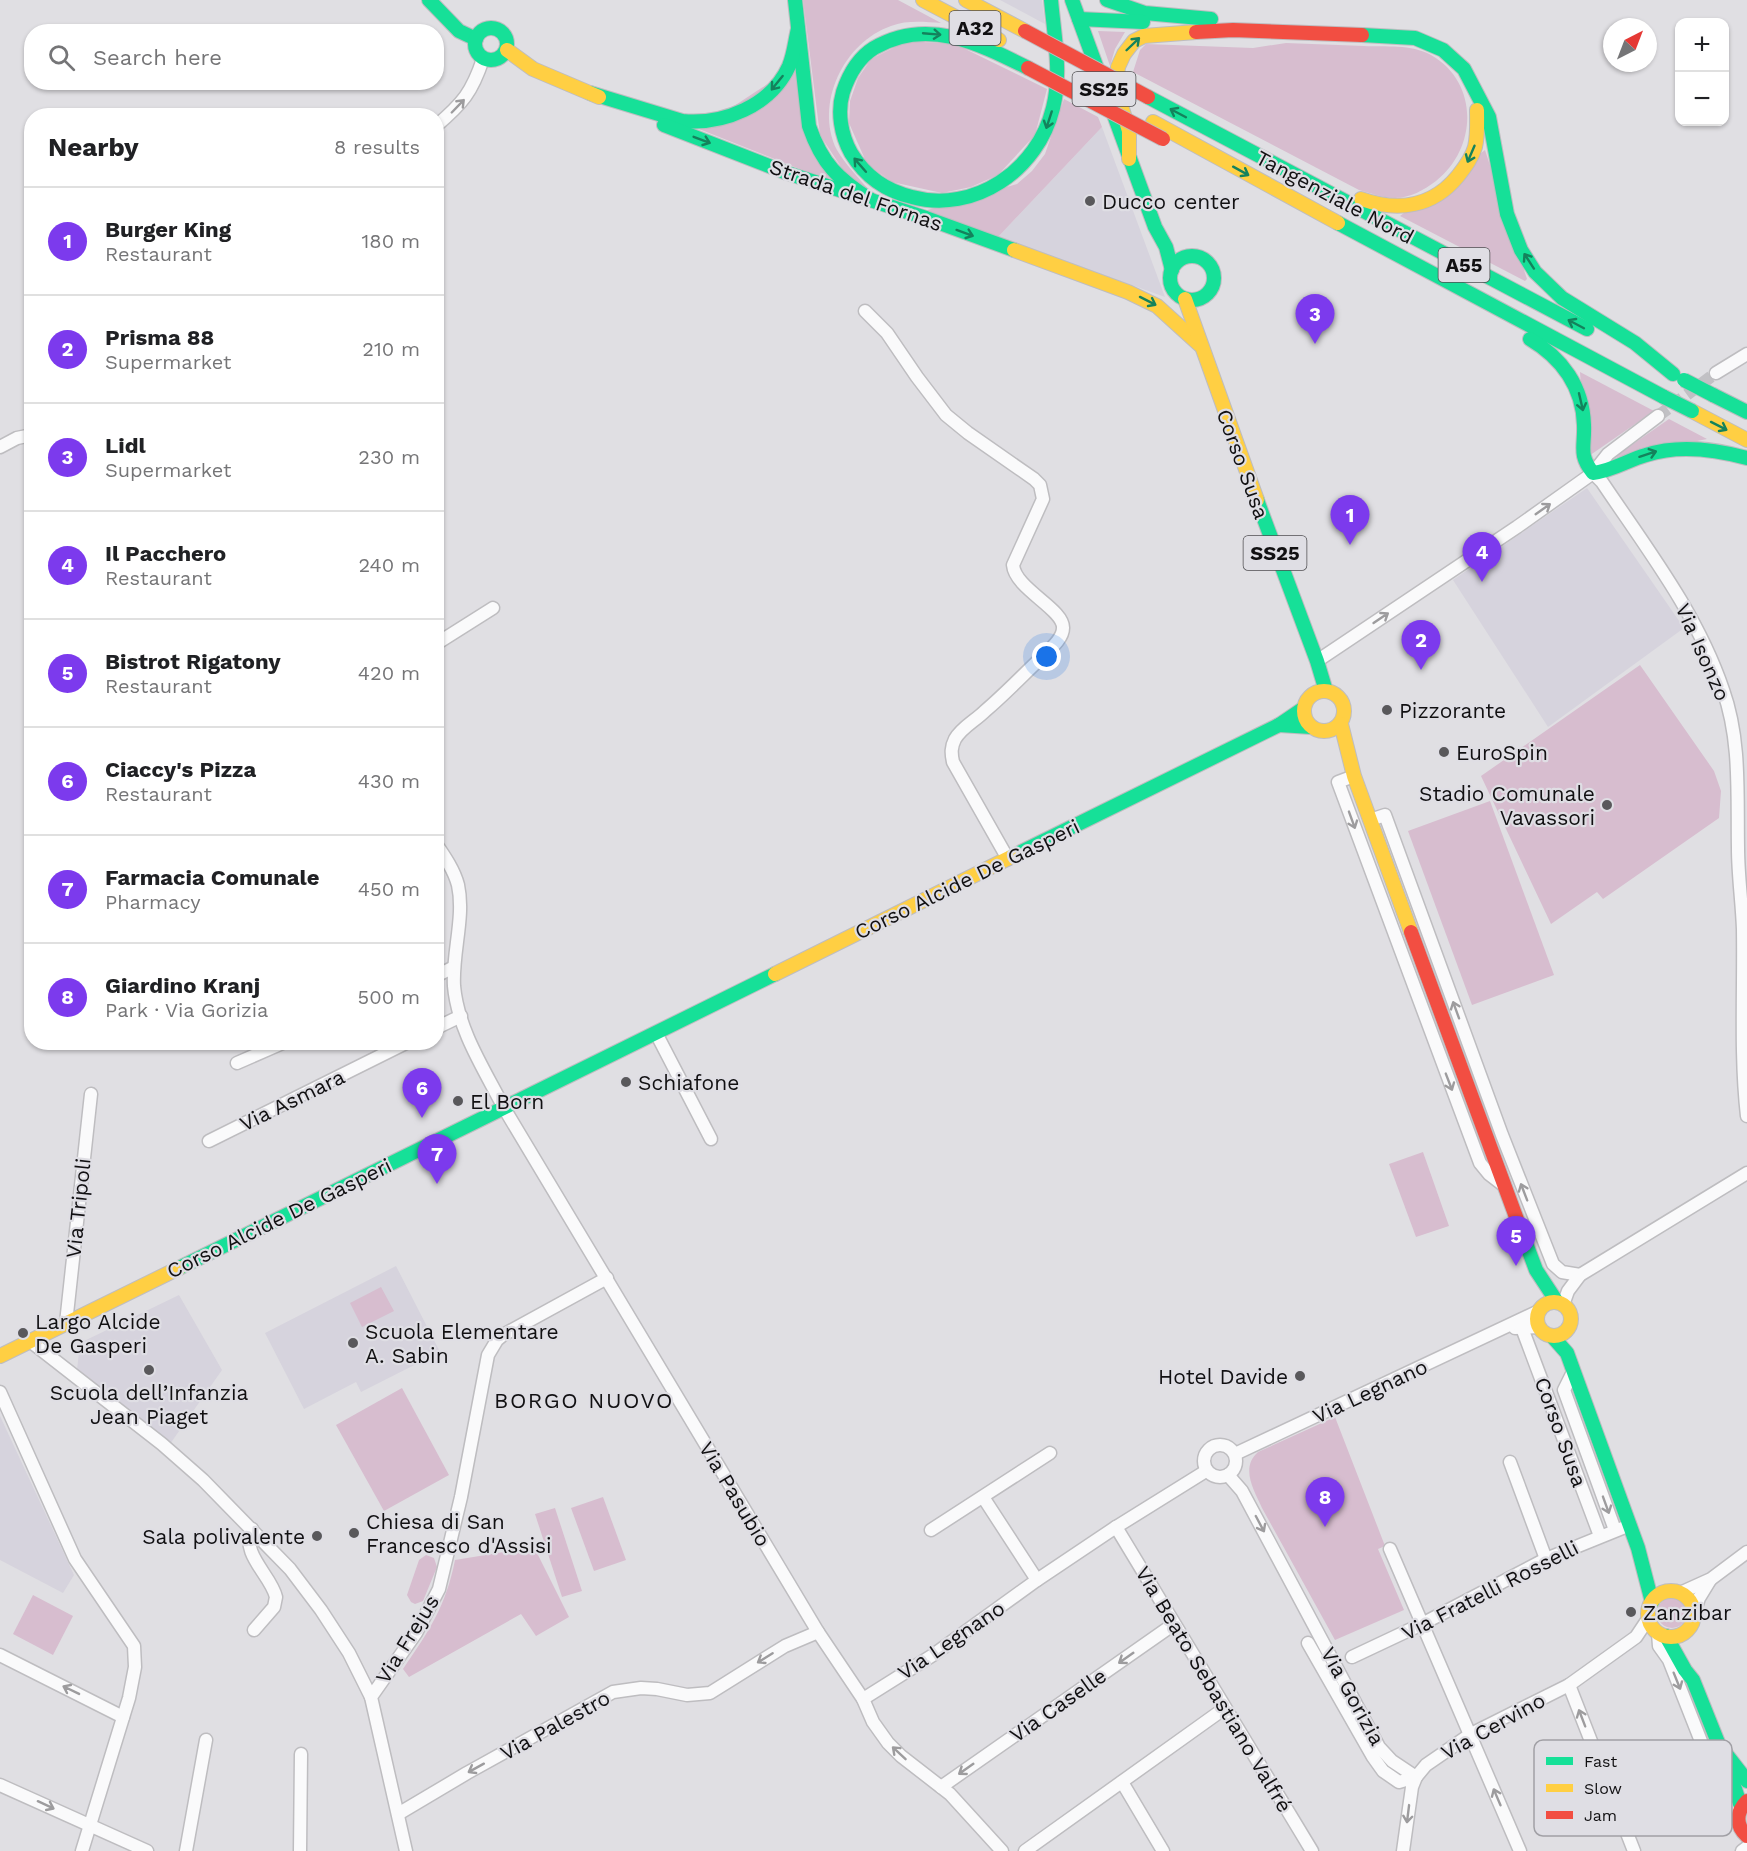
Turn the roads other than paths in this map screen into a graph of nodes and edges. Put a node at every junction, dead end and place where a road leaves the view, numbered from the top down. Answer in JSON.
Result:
{"nodes":[{"id":1,"x":429,"y":0,"type":"edge"},
{"id":2,"x":795,"y":0,"type":"edge"},
{"id":3,"x":923,"y":0,"type":"edge"},
{"id":4,"x":966,"y":0,"type":"edge"},
{"id":5,"x":1051,"y":0,"type":"edge"},
{"id":6,"x":1072,"y":0,"type":"edge"},
{"id":7,"x":1107,"y":0,"type":"edge"},
{"id":8,"x":1078,"y":19,"type":"junction"},
{"id":9,"x":798,"y":29,"type":"junction"},
{"id":10,"x":1233,"y":30,"type":"junction"},
{"id":11,"x":1325,"y":33,"type":"junction"},
{"id":12,"x":476,"y":39,"type":"junction"},
{"id":13,"x":507,"y":50,"type":"junction"},
{"id":14,"x":483,"y":59,"type":"junction"},
{"id":15,"x":1027,"y":61,"type":"junction"},
{"id":16,"x":590,"y":93,"type":"junction"},
{"id":17,"x":1477,"y":96,"type":"junction"},
{"id":18,"x":1148,"y":97,"type":"joint"},
{"id":19,"x":444,"y":119,"type":"edge"},
{"id":20,"x":1153,"y":122,"type":"joint"},
{"id":21,"x":1245,"y":149,"type":"junction"},
{"id":22,"x":1213,"y":156,"type":"junction"},
{"id":23,"x":1129,"y":159,"type":"junction"},
{"id":24,"x":871,"y":200,"type":"junction"},
{"id":25,"x":1166,"y":247,"type":"junction"},
{"id":26,"x":1392,"y":253,"type":"junction"},
{"id":27,"x":1187,"y":256,"type":"junction"},
{"id":28,"x":1172,"y":270,"type":"junction"},
{"id":29,"x":1203,"y":297,"type":"junction"},
{"id":30,"x":1185,"y":299,"type":"junction"},
{"id":31,"x":865,"y":311,"type":"dead end"},
{"id":32,"x":1196,"y":323,"type":"junction"},
{"id":33,"x":1200,"y":345,"type":"junction"},
{"id":34,"x":1747,"y":354,"type":"edge"},
{"id":35,"x":1716,"y":373,"type":"tunnel mouth"},
{"id":36,"x":1678,"y":377,"type":"junction"},
{"id":37,"x":1747,"y":412,"type":"edge"},
{"id":38,"x":1658,"y":416,"type":"tunnel mouth"},
{"id":39,"x":24,"y":437,"type":"edge"},
{"id":40,"x":1747,"y":440,"type":"edge"},
{"id":41,"x":0,"y":447,"type":"edge"},
{"id":42,"x":1747,"y":458,"type":"edge"},
{"id":43,"x":1593,"y":473,"type":"junction"},
{"id":44,"x":493,"y":608,"type":"dead end"},
{"id":45,"x":1307,"y":638,"type":"junction"},
{"id":46,"x":444,"y":639,"type":"edge"},
{"id":47,"x":1317,"y":661,"type":"junction"},
{"id":48,"x":1326,"y":691,"type":"junction"},
{"id":49,"x":1308,"y":702,"type":"junction"},
{"id":50,"x":1341,"y":724,"type":"junction"},
{"id":51,"x":1279,"y":725,"type":"junction"},
{"id":52,"x":1311,"y":727,"type":"junction"},
{"id":53,"x":1326,"y":732,"type":"junction"},
{"id":54,"x":1354,"y":776,"type":"junction"},
{"id":55,"x":1370,"y":820,"type":"junction"},
{"id":56,"x":1743,"y":855,"type":"edge"},
{"id":57,"x":444,"y":856,"type":"edge"},
{"id":58,"x":1008,"y":859,"type":"junction"},
{"id":59,"x":1414,"y":939,"type":"junction"},
{"id":60,"x":1398,"y":945,"type":"junction"},
{"id":61,"x":1435,"y":952,"type":"junction"},
{"id":62,"x":1421,"y":958,"type":"junction"},
{"id":63,"x":454,"y":968,"type":"junction"},
{"id":64,"x":444,"y":972,"type":"edge"},
{"id":65,"x":460,"y":1016,"type":"junction"},
{"id":66,"x":1443,"y":1016,"type":"junction"},
{"id":67,"x":1427,"y":1022,"type":"junction"},
{"id":68,"x":444,"y":1024,"type":"edge"},
{"id":69,"x":656,"y":1034,"type":"junction"},
{"id":70,"x":267,"y":1050,"type":"edge"},
{"id":71,"x":392,"y":1050,"type":"edge"},
{"id":72,"x":237,"y":1063,"type":"dead end"},
{"id":73,"x":1486,"y":1090,"type":"junction"},
{"id":74,"x":91,"y":1094,"type":"dead end"},
{"id":75,"x":1472,"y":1095,"type":"junction"},
{"id":76,"x":504,"y":1108,"type":"junction"},
{"id":77,"x":1747,"y":1116,"type":"edge"},
{"id":78,"x":711,"y":1139,"type":"dead end"},
{"id":79,"x":209,"y":1141,"type":"dead end"},
{"id":80,"x":1747,"y":1173,"type":"edge"},
{"id":81,"x":1506,"y":1187,"type":"junction"},
{"id":82,"x":1545,"y":1247,"type":"junction"},
{"id":83,"x":1530,"y":1253,"type":"junction"},
{"id":84,"x":1538,"y":1275,"type":"junction"},
{"id":85,"x":1580,"y":1275,"type":"junction"},
{"id":86,"x":607,"y":1278,"type":"junction"},
{"id":87,"x":1560,"y":1303,"type":"junction"},
{"id":88,"x":1540,"y":1309,"type":"junction"},
{"id":89,"x":66,"y":1323,"type":"junction"},
{"id":90,"x":1539,"y":1327,"type":"junction"},
{"id":91,"x":1505,"y":1328,"type":"junction"},
{"id":92,"x":1522,"y":1328,"type":"junction"},
{"id":93,"x":1566,"y":1330,"type":"junction"},
{"id":94,"x":1552,"y":1336,"type":"junction"},
{"id":95,"x":30,"y":1341,"type":"junction"},
{"id":96,"x":1566,"y":1353,"type":"junction"},
{"id":97,"x":0,"y":1356,"type":"edge"},
{"id":98,"x":1573,"y":1372,"type":"junction"},
{"id":99,"x":0,"y":1392,"type":"edge"},
{"id":100,"x":1050,"y":1454,"type":"dead end"},
{"id":101,"x":1235,"y":1454,"type":"junction"},
{"id":102,"x":1510,"y":1462,"type":"dead end"},
{"id":103,"x":1206,"y":1471,"type":"junction"},
{"id":104,"x":1228,"y":1475,"type":"junction"},
{"id":105,"x":983,"y":1497,"type":"junction"},
{"id":106,"x":1630,"y":1525,"type":"junction"},
{"id":107,"x":1116,"y":1527,"type":"junction"},
{"id":108,"x":252,"y":1529,"type":"junction"},
{"id":109,"x":931,"y":1530,"type":"dead end"},
{"id":110,"x":1615,"y":1530,"type":"junction"},
{"id":111,"x":1600,"y":1536,"type":"junction"},
{"id":112,"x":1638,"y":1548,"type":"junction"},
{"id":113,"x":1390,"y":1549,"type":"dead end"},
{"id":114,"x":1747,"y":1552,"type":"edge"},
{"id":115,"x":1546,"y":1559,"type":"junction"},
{"id":116,"x":1711,"y":1579,"type":"junction"},
{"id":117,"x":1038,"y":1580,"type":"junction"},
{"id":118,"x":1669,"y":1585,"type":"junction"},
{"id":119,"x":1652,"y":1602,"type":"junction"},
{"id":120,"x":1648,"y":1619,"type":"junction"},
{"id":121,"x":1692,"y":1622,"type":"junction"},
{"id":122,"x":1174,"y":1624,"type":"junction"},
{"id":123,"x":1422,"y":1624,"type":"junction"},
{"id":124,"x":254,"y":1630,"type":"dead end"},
{"id":125,"x":818,"y":1632,"type":"junction"},
{"id":126,"x":1660,"y":1634,"type":"junction"},
{"id":127,"x":1636,"y":1637,"type":"junction"},
{"id":128,"x":1308,"y":1643,"type":"dead end"},
{"id":129,"x":0,"y":1655,"type":"edge"},
{"id":130,"x":1352,"y":1658,"type":"dead end"},
{"id":131,"x":1693,"y":1680,"type":"junction"},
{"id":132,"x":1569,"y":1685,"type":"junction"},
{"id":133,"x":371,"y":1697,"type":"junction"},
{"id":134,"x":863,"y":1699,"type":"junction"},
{"id":135,"x":1225,"y":1708,"type":"junction"},
{"id":136,"x":123,"y":1717,"type":"junction"},
{"id":137,"x":1471,"y":1734,"type":"junction"},
{"id":138,"x":1699,"y":1737,"type":"junction"},
{"id":139,"x":1716,"y":1739,"type":"joint"},
{"id":140,"x":206,"y":1740,"type":"dead end"},
{"id":141,"x":1591,"y":1740,"type":"edge"},
{"id":142,"x":1700,"y":1740,"type":"edge"},
{"id":143,"x":302,"y":1754,"type":"dead end"},
{"id":144,"x":1732,"y":1764,"type":"edge"},
{"id":145,"x":1416,"y":1777,"type":"junction"},
{"id":146,"x":1732,"y":1779,"type":"edge"},
{"id":147,"x":1747,"y":1781,"type":"edge"},
{"id":148,"x":1122,"y":1782,"type":"junction"},
{"id":149,"x":0,"y":1785,"type":"edge"},
{"id":150,"x":941,"y":1787,"type":"junction"},
{"id":151,"x":1742,"y":1807,"type":"edge"},
{"id":152,"x":398,"y":1814,"type":"junction"},
{"id":153,"x":90,"y":1826,"type":"junction"},
{"id":154,"x":1628,"y":1836,"type":"edge"},
{"id":155,"x":1745,"y":1844,"type":"edge"},
{"id":156,"x":82,"y":1851,"type":"edge"},
{"id":157,"x":147,"y":1851,"type":"edge"},
{"id":158,"x":186,"y":1851,"type":"edge"},
{"id":159,"x":300,"y":1851,"type":"edge"},
{"id":160,"x":406,"y":1851,"type":"edge"},
{"id":161,"x":1002,"y":1851,"type":"edge"},
{"id":162,"x":1025,"y":1851,"type":"edge"},
{"id":163,"x":1163,"y":1851,"type":"edge"},
{"id":164,"x":1312,"y":1851,"type":"edge"},
{"id":165,"x":1403,"y":1851,"type":"edge"},
{"id":166,"x":1520,"y":1851,"type":"edge"},
{"id":167,"x":1634,"y":1851,"type":"edge"}],
"edges":[{"from":1,"to":12,"type":"main road"},
{"from":2,"to":9,"type":"main road"},
{"from":3,"to":15,"type":"main road","number":"A32"},
{"from":4,"to":18,"type":"main road","number":"A32","bridge":true},
{"from":5,"to":15,"type":"main road","one_way":true},
{"from":6,"to":8,"type":"main road","number":"SS25"},
{"from":7,"to":11,"type":"main road"},
{"from":8,"to":10,"type":"main road"},
{"from":8,"to":23,"type":"main road","number":"SS25"},
{"from":9,"to":16,"type":"main road","one_way":true},
{"from":9,"to":24,"type":"main road"},
{"from":10,"to":11,"type":"main road"},
{"from":23,"to":10,"type":"main road","one_way":true},
{"from":11,"to":17,"type":"main road"},
{"from":12,"to":13,"type":"main road"},
{"from":12,"to":14,"type":"main road"},
{"from":13,"to":14,"type":"main road"},
{"from":13,"to":16,"type":"main road","name":"Strada del Fornas"},
{"from":19,"to":14,"type":"street","one_way":true},
{"from":15,"to":20,"type":"main road","number":"A32"},
{"from":15,"to":22,"type":"main road","bridge":true},
{"from":16,"to":24,"type":"main road","name":"Strada del Fornas","one_way":true},
{"from":17,"to":21,"type":"main road","one_way":true},
{"from":36,"to":17,"type":"main road","one_way":true},
{"from":21,"to":18,"type":"main road","name":"Tangenziale Nord","number":"A55","one_way":true},
{"from":20,"to":22,"type":"main road","name":"Tangenziale Nord","number":"A55"},
{"from":36,"to":21,"type":"main road","name":"Tangenziale Nord","number":"A55","one_way":true},
{"from":22,"to":26,"type":"main road","name":"Tangenziale Nord","number":"A55","one_way":true},
{"from":23,"to":25,"type":"main road","number":"SS25"},
{"from":24,"to":33,"type":"main road","name":"Strada del Fornas","one_way":true},
{"from":25,"to":27,"type":"main road","number":"SS25"},
{"from":25,"to":28,"type":"main road","number":"SS25"},
{"from":26,"to":40,"type":"main road","name":"Tangenziale Nord","number":"A55","one_way":true,"bridge":true},
{"from":26,"to":43,"type":"main road","one_way":true},
{"from":27,"to":28,"type":"main road"},
{"from":27,"to":29,"type":"main road","number":"SS25"},
{"from":28,"to":30,"type":"main road","number":"SS25"},
{"from":29,"to":30,"type":"main road"},
{"from":29,"to":32,"type":"main road","name":"Corso Susa","number":"SS25"},
{"from":30,"to":32,"type":"main road","name":"Corso Susa","number":"SS25"},
{"from":31,"to":58,"type":"street"},
{"from":32,"to":33,"type":"main road","name":"Corso Susa","number":"SS25"},
{"from":33,"to":45,"type":"main road","name":"Corso Susa","number":"SS25"},
{"from":34,"to":35,"type":"street"},
{"from":36,"to":37,"type":"main road","name":"Tangenziale Nord","number":"A55","bridge":true},
{"from":38,"to":43,"type":"street"},
{"from":39,"to":41,"type":"street"},
{"from":43,"to":42,"type":"main road","one_way":true},
{"from":47,"to":43,"type":"street","one_way":true},
{"from":43,"to":56,"type":"street","name":"Via Isonzo"},
{"from":44,"to":46,"type":"street"},
{"from":45,"to":47,"type":"main road","name":"Corso Susa","number":"SS25"},
{"from":45,"to":49,"type":"main road","name":"Corso Susa","number":"SS25"},
{"from":47,"to":48,"type":"main road","name":"Corso Susa","number":"SS25"},
{"from":48,"to":49,"type":"main road"},
{"from":48,"to":50,"type":"main road","number":"SS25"},
{"from":49,"to":51,"type":"main road","name":"Corso Alcide De Gasperi"},
{"from":49,"to":52,"type":"main road","number":"SS25"},
{"from":50,"to":53,"type":"main road"},
{"from":50,"to":54,"type":"main road","number":"SS25"},
{"from":51,"to":52,"type":"main road","name":"Corso Alcide De Gasperi"},
{"from":51,"to":58,"type":"main road","name":"Corso Alcide De Gasperi"},
{"from":52,"to":53,"type":"main road"},
{"from":53,"to":54,"type":"main road"},
{"from":54,"to":55,"type":"main road"},
{"from":54,"to":60,"type":"street","one_way":true},
{"from":55,"to":59,"type":"main road"},
{"from":55,"to":61,"type":"street"},
{"from":56,"to":77,"type":"street","name":"Via Isonzo"},
{"from":57,"to":63,"type":"street","name":"Via Pasubio"},
{"from":58,"to":69,"type":"main road","name":"Corso Alcide De Gasperi"},
{"from":59,"to":60,"type":"street"},
{"from":59,"to":62,"type":"main road"},
{"from":60,"to":67,"type":"street"},
{"from":61,"to":62,"type":"street"},
{"from":73,"to":61,"type":"street","one_way":true},
{"from":62,"to":66,"type":"main road"},
{"from":63,"to":64,"type":"street"},
{"from":63,"to":65,"type":"street","name":"Via Pasubio"},
{"from":65,"to":68,"type":"street"},
{"from":65,"to":76,"type":"street","name":"Via Pasubio"},
{"from":66,"to":67,"type":"street"},
{"from":66,"to":75,"type":"main road"},
{"from":67,"to":81,"type":"street","one_way":true},
{"from":69,"to":76,"type":"main road","name":"Corso Alcide De Gasperi"},
{"from":69,"to":78,"type":"street"},
{"from":70,"to":72,"type":"street"},
{"from":71,"to":79,"type":"street","name":"Via Asmara"},
{"from":73,"to":75,"type":"street"},
{"from":82,"to":73,"type":"street","one_way":true},
{"from":74,"to":89,"type":"street","name":"Via Tripoli"},
{"from":75,"to":81,"type":"main road"},
{"from":76,"to":86,"type":"street","name":"Via Pasubio"},
{"from":76,"to":89,"type":"main road","name":"Corso Alcide De Gasperi"},
{"from":80,"to":85,"type":"street"},
{"from":81,"to":83,"type":"main road"},
{"from":82,"to":83,"type":"street"},
{"from":82,"to":85,"type":"street"},
{"from":83,"to":84,"type":"main road"},
{"from":84,"to":87,"type":"main road"},
{"from":84,"to":88,"type":"main road"},
{"from":85,"to":87,"type":"street"},
{"from":86,"to":125,"type":"street","name":"Via Pasubio"},
{"from":86,"to":133,"type":"street","name":"Via Frejus"},
{"from":87,"to":88,"type":"main road"},
{"from":87,"to":93,"type":"main road"},
{"from":88,"to":90,"type":"main road"},
{"from":88,"to":91,"type":"street","name":"Via Legnano"},
{"from":89,"to":95,"type":"main road","name":"Corso Alcide De Gasperi"},
{"from":90,"to":92,"type":"street","name":"Via Legnano"},
{"from":90,"to":94,"type":"main road"},
{"from":91,"to":92,"type":"street","name":"Via Legnano"},
{"from":91,"to":101,"type":"street","name":"Via Legnano"},
{"from":92,"to":111,"type":"street","name":"Corso Susa"},
{"from":93,"to":94,"type":"main road"},
{"from":93,"to":96,"type":"main road","name":"Corso Susa"},
{"from":94,"to":96,"type":"main road","name":"Corso Susa"},
{"from":95,"to":97,"type":"main road","name":"Corso Alcide De Gasperi"},
{"from":95,"to":108,"type":"street"},
{"from":96,"to":98,"type":"main road","name":"Corso Susa"},
{"from":98,"to":106,"type":"main road","name":"Corso Susa"},
{"from":98,"to":110,"type":"street","name":"Corso Susa","one_way":true},
{"from":99,"to":136,"type":"street"},
{"from":100,"to":105,"type":"street"},
{"from":101,"to":103,"type":"street"},
{"from":101,"to":104,"type":"street"},
{"from":102,"to":115,"type":"street"},
{"from":103,"to":104,"type":"street"},
{"from":103,"to":107,"type":"street","name":"Via Legnano"},
{"from":104,"to":145,"type":"street","name":"Via Gorizia","one_way":true},
{"from":105,"to":109,"type":"street"},
{"from":105,"to":117,"type":"street"},
{"from":106,"to":110,"type":"street","name":"Via Fratelli Rosselli"},
{"from":106,"to":112,"type":"main road","name":"Corso Susa"},
{"from":107,"to":117,"type":"street","name":"Via Legnano"},
{"from":107,"to":122,"type":"street","name":"Via Beato Sebastiano Valfré"},
{"from":108,"to":124,"type":"street"},
{"from":108,"to":133,"type":"street"},
{"from":110,"to":111,"type":"street","name":"Via Fratelli Rosselli"},
{"from":111,"to":115,"type":"street","name":"Via Fratelli Rosselli"},
{"from":112,"to":118,"type":"main road","name":"Corso Susa"},
{"from":112,"to":119,"type":"main road","name":"Corso Susa"},
{"from":113,"to":123,"type":"street"},
{"from":114,"to":116,"type":"street"},
{"from":115,"to":123,"type":"street","name":"Via Fratelli Rosselli"},
{"from":116,"to":118,"type":"street"},
{"from":116,"to":121,"type":"street"},
{"from":117,"to":134,"type":"street","name":"Via Legnano"},
{"from":118,"to":119,"type":"main road"},
{"from":118,"to":121,"type":"main road"},
{"from":119,"to":120,"type":"main road"},
{"from":120,"to":126,"type":"main road"},
{"from":120,"to":127,"type":"street","name":"Via Cervino"},
{"from":121,"to":126,"type":"main road"},
{"from":121,"to":131,"type":"main road"},
{"from":122,"to":135,"type":"street","name":"Via Beato Sebastiano Valfré"},
{"from":122,"to":150,"type":"street","name":"Via Caselle","one_way":true},
{"from":123,"to":130,"type":"street","name":"Via Fratelli Rosselli"},
{"from":123,"to":137,"type":"street"},
{"from":125,"to":134,"type":"street","name":"Via Pasubio"},
{"from":125,"to":152,"type":"street","name":"Via Palestro","one_way":true},
{"from":126,"to":127,"type":"street","name":"Via Cervino"},
{"from":126,"to":131,"type":"main road"},
{"from":126,"to":138,"type":"street","one_way":true},
{"from":127,"to":132,"type":"street","name":"Via Cervino"},
{"from":128,"to":145,"type":"street","name":"Via Gorizia"},
{"from":136,"to":129,"type":"street","one_way":true},
{"from":131,"to":139,"type":"main road"},
{"from":132,"to":137,"type":"street","name":"Via Cervino"},
{"from":141,"to":132,"type":"street","one_way":true},
{"from":133,"to":152,"type":"street","name":"Via Frejus"},
{"from":150,"to":134,"type":"street","name":"Via Pasubio","one_way":true},
{"from":135,"to":148,"type":"street"},
{"from":135,"to":164,"type":"street","name":"Via Beato Sebastiano Valfré"},
{"from":136,"to":153,"type":"street"},
{"from":137,"to":145,"type":"street","name":"Via Cervino"},
{"from":166,"to":137,"type":"street","one_way":true},
{"from":138,"to":139,"type":"street"},
{"from":138,"to":142,"type":"street"},
{"from":140,"to":158,"type":"street"},
{"from":143,"to":159,"type":"street"},
{"from":144,"to":147,"type":"main road"},
{"from":145,"to":165,"type":"street","one_way":true},
{"from":146,"to":151,"type":"main road"},
{"from":148,"to":162,"type":"street"},
{"from":148,"to":163,"type":"street"},
{"from":149,"to":153,"type":"street","one_way":true},
{"from":150,"to":161,"type":"street","name":"Via Pasubio"},
{"from":151,"to":155,"type":"main road"},
{"from":152,"to":160,"type":"street","name":"Via Frejus"},
{"from":153,"to":156,"type":"street"},
{"from":153,"to":157,"type":"street"},
{"from":167,"to":154,"type":"street","one_way":true}]}
